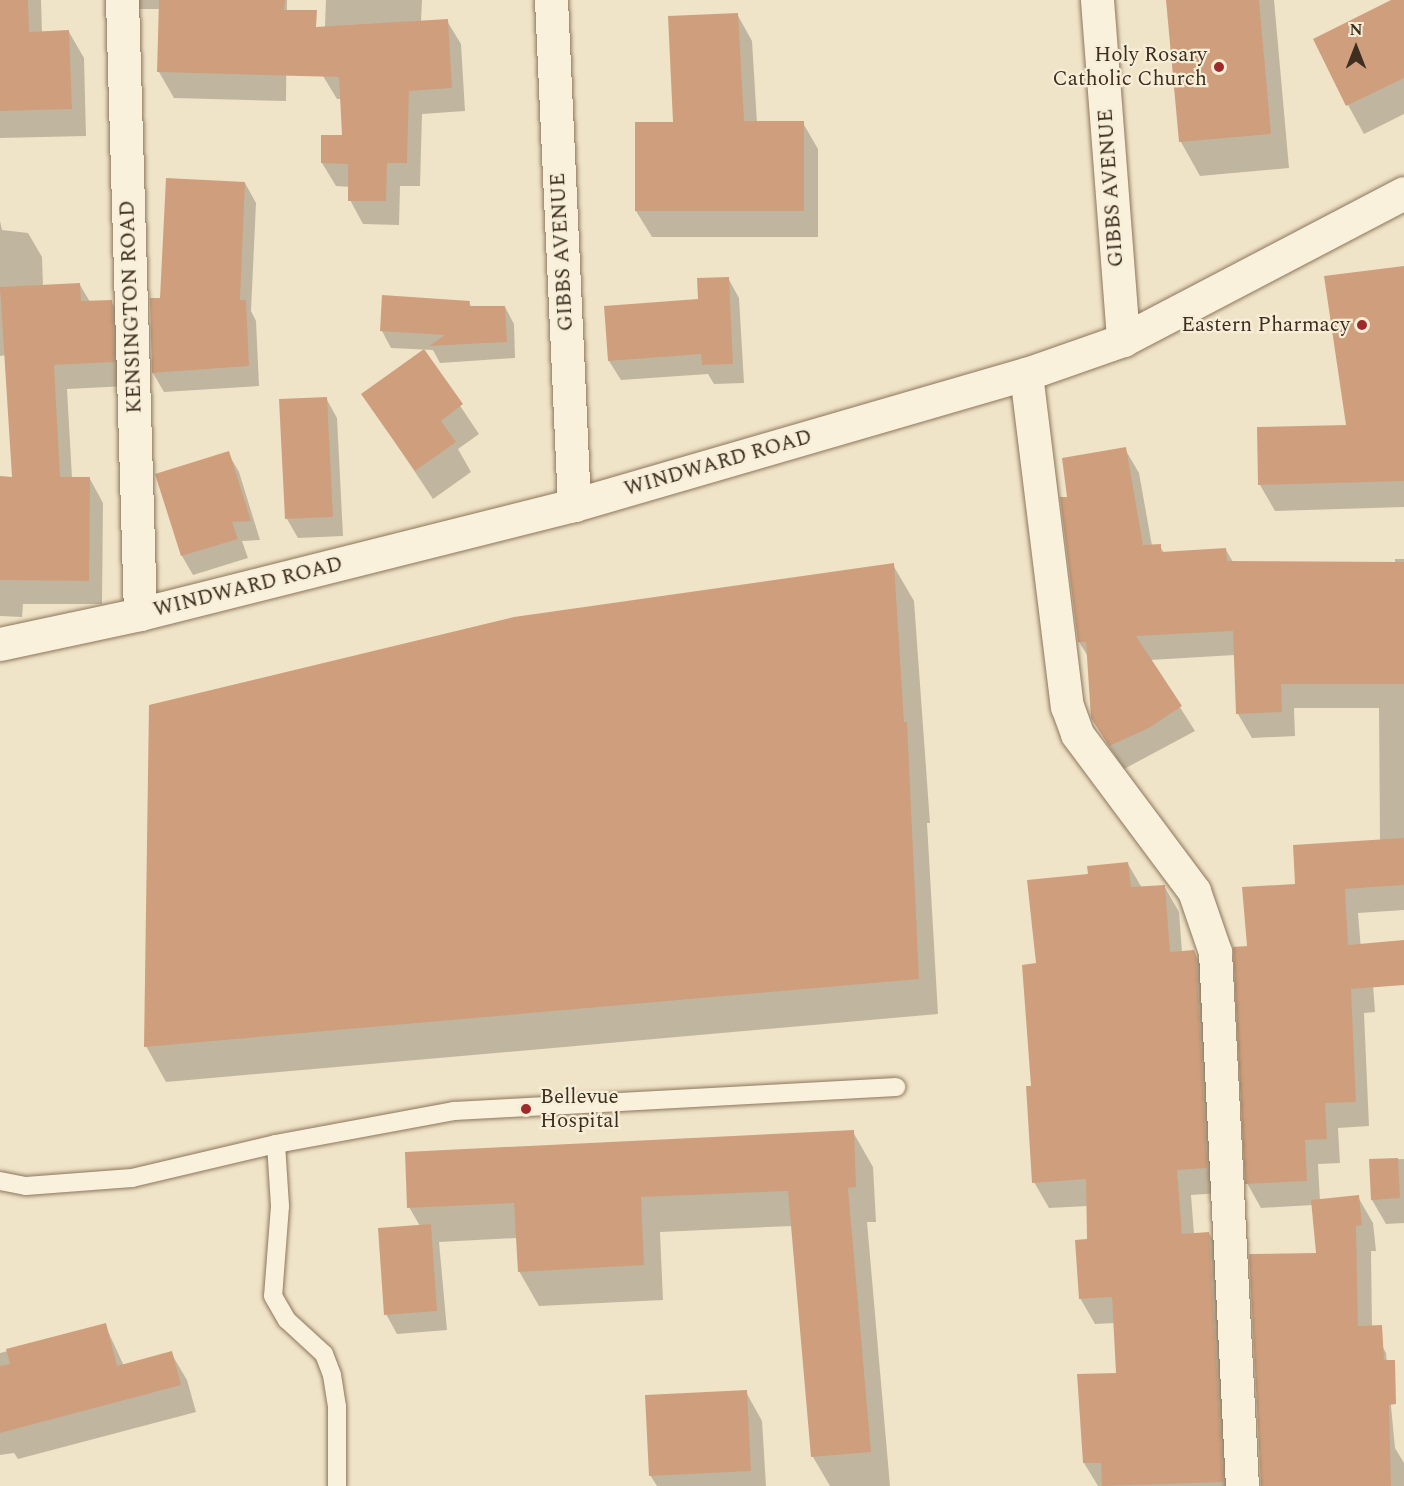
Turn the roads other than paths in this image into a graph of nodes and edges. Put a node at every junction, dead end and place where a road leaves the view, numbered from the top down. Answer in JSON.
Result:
{"nodes":[{"id":1,"x":122,"y":0,"type":"edge"},
{"id":2,"x":551,"y":0,"type":"edge"},
{"id":3,"x":1097,"y":0,"type":"edge"},
{"id":4,"x":1404,"y":193,"type":"edge"},
{"id":5,"x":1123,"y":340,"type":"junction"},
{"id":6,"x":1026,"y":374,"type":"junction"},
{"id":7,"x":574,"y":505,"type":"junction"},
{"id":8,"x":141,"y":614,"type":"junction"},
{"id":9,"x":0,"y":644,"type":"edge"},
{"id":10,"x":896,"y":1087,"type":"dead end"},
{"id":11,"x":276,"y":1144,"type":"junction"},
{"id":12,"x":0,"y":1181,"type":"edge"},
{"id":13,"x":337,"y":1486,"type":"edge"},
{"id":14,"x":1242,"y":1486,"type":"edge"}],
"edges":[{"from":1,"to":8,"type":"street","name":"KENSINGTON ROAD"},
{"from":2,"to":7,"type":"street","name":"GIBBS AVENUE"},
{"from":3,"to":5,"type":"street","name":"GIBBS AVENUE"},
{"from":4,"to":5,"type":"street","name":"WINDWARD ROAD"},
{"from":5,"to":6,"type":"street","name":"WINDWARD ROAD"},
{"from":6,"to":7,"type":"street","name":"WINDWARD ROAD"},
{"from":6,"to":14,"type":"street"},
{"from":7,"to":8,"type":"street","name":"WINDWARD ROAD"},
{"from":8,"to":9,"type":"street","name":"WINDWARD ROAD"},
{"from":10,"to":11,"type":"lane"},
{"from":11,"to":12,"type":"lane"},
{"from":11,"to":13,"type":"lane"}]}
